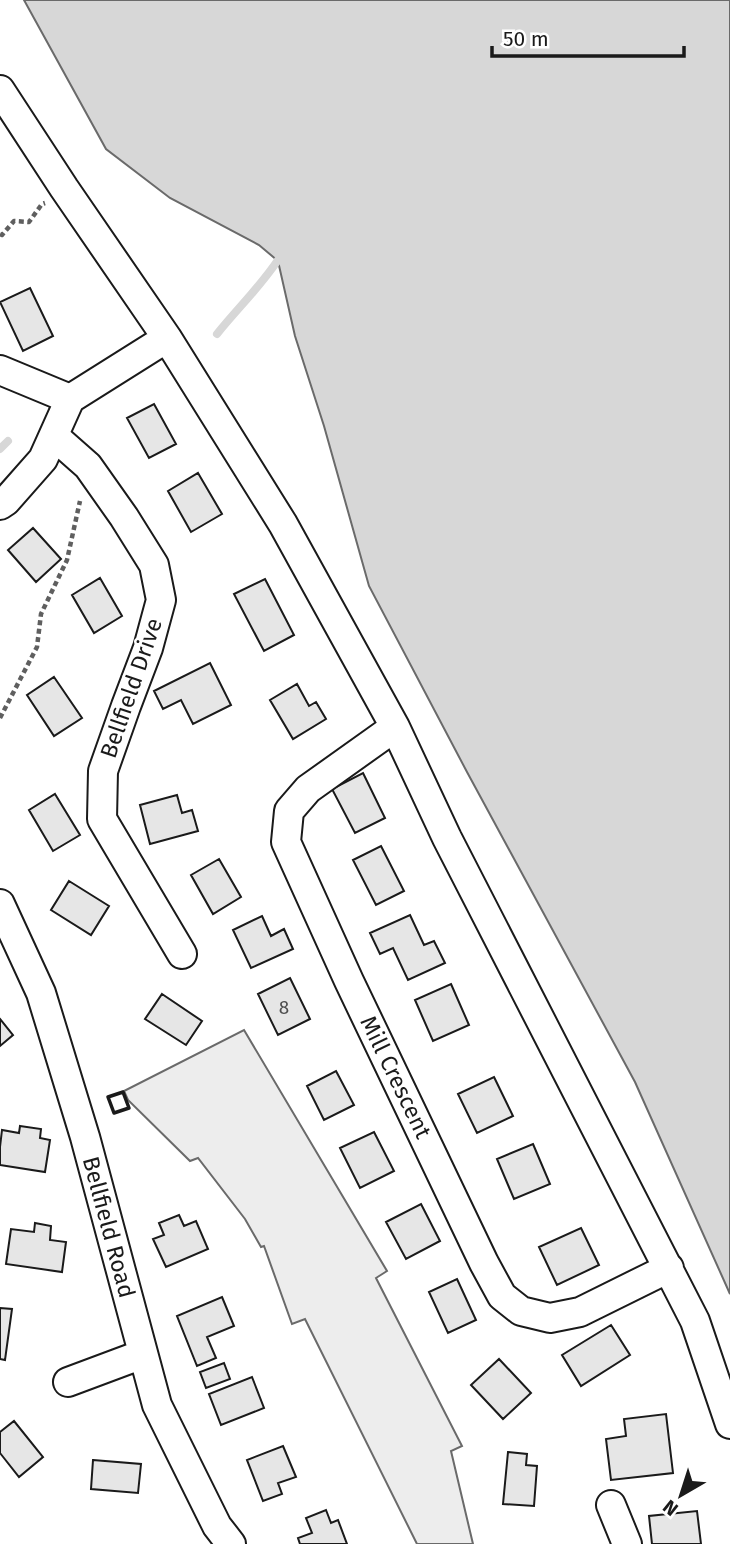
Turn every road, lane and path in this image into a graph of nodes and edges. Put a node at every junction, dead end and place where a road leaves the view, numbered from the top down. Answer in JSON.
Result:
{"nodes":[{"id":1,"x":0,"y":90,"type":"edge"},
{"id":2,"x":69,"y":196,"type":"junction"},
{"id":3,"x":0,"y":234,"type":"edge"},
{"id":4,"x":167,"y":338,"type":"junction"},
{"id":5,"x":0,"y":370,"type":"edge"},
{"id":6,"x":70,"y":399,"type":"junction"},
{"id":7,"x":54,"y":436,"type":"junction"},
{"id":8,"x":88,"y":466,"type":"junction"},
{"id":9,"x":0,"y":505,"type":"edge"},
{"id":10,"x":0,"y":718,"type":"edge"},
{"id":11,"x":395,"y":727,"type":"junction"},
{"id":12,"x":0,"y":904,"type":"edge"},
{"id":13,"x":183,"y":954,"type":"dead end"},
{"id":14,"x":669,"y":1268,"type":"junction"},
{"id":15,"x":143,"y":1354,"type":"junction"},
{"id":16,"x":68,"y":1382,"type":"dead end"},
{"id":17,"x":730,"y":1424,"type":"edge"},
{"id":18,"x":611,"y":1505,"type":"dead end"},
{"id":19,"x":231,"y":1544,"type":"edge"},
{"id":20,"x":627,"y":1544,"type":"edge"}],
"edges":[{"from":1,"to":2,"type":"street"},
{"from":2,"to":3,"type":"path"},
{"from":2,"to":4,"type":"street"},
{"from":4,"to":6,"type":"street"},
{"from":4,"to":11,"type":"street"},
{"from":5,"to":6,"type":"street"},
{"from":6,"to":7,"type":"street"},
{"from":7,"to":8,"type":"street","name":"Bellfield Drive"},
{"from":7,"to":9,"type":"street"},
{"from":8,"to":10,"type":"path"},
{"from":8,"to":13,"type":"street","name":"Bellfield Drive"},
{"from":11,"to":14,"type":"street"},
{"from":11,"to":14,"type":"street","name":"Mill Crescent"},
{"from":12,"to":15,"type":"street","name":"Bellfield Road"},
{"from":14,"to":17,"type":"street"},
{"from":15,"to":16,"type":"street"},
{"from":15,"to":19,"type":"street","name":"Bellfield Road"},
{"from":18,"to":20,"type":"street"}]}
